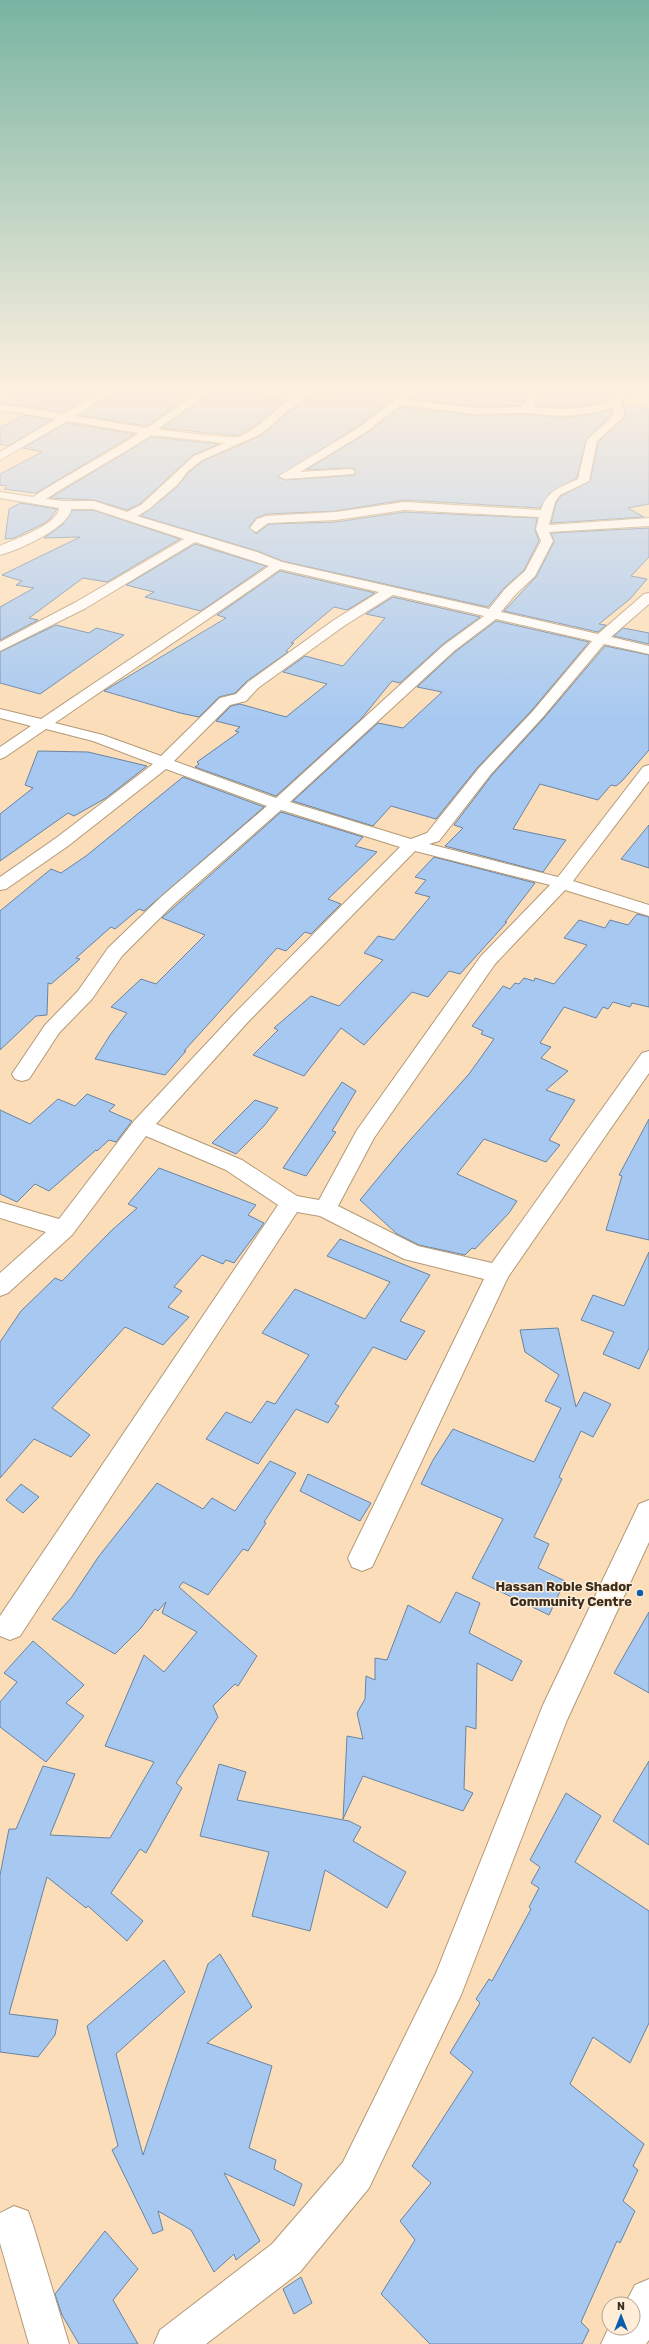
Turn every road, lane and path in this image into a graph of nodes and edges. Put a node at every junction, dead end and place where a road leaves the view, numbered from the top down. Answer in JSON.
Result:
{"nodes":[{"id":1,"x":38,"y":500,"type":"edge"},
{"id":2,"x":150,"y":500,"type":"edge"},
{"id":3,"x":550,"y":500,"type":"edge"},
{"id":4,"x":64,"y":505,"type":"junction"},
{"id":5,"x":129,"y":516,"type":"junction"},
{"id":6,"x":543,"y":522,"type":"junction"},
{"id":7,"x":649,"y":522,"type":"edge"},
{"id":8,"x":256,"y":528,"type":"dead end"},
{"id":9,"x":194,"y":538,"type":"junction"},
{"id":10,"x":0,"y":551,"type":"edge"},
{"id":11,"x":278,"y":565,"type":"junction"},
{"id":12,"x":392,"y":590,"type":"junction"},
{"id":13,"x":649,"y":597,"type":"edge"},
{"id":14,"x":491,"y":614,"type":"junction"},
{"id":15,"x":600,"y":640,"type":"junction"},
{"id":16,"x":0,"y":647,"type":"edge"},
{"id":17,"x":649,"y":650,"type":"edge"},
{"id":18,"x":0,"y":713,"type":"edge"},
{"id":19,"x":43,"y":724,"type":"junction"},
{"id":20,"x":0,"y":754,"type":"edge"},
{"id":21,"x":163,"y":762,"type":"junction"},
{"id":22,"x":649,"y":770,"type":"edge"},
{"id":23,"x":280,"y":803,"type":"junction"},
{"id":24,"x":411,"y":845,"type":"junction"},
{"id":25,"x":562,"y":883,"type":"junction"},
{"id":26,"x":0,"y":885,"type":"edge"},
{"id":27,"x":649,"y":911,"type":"edge"},
{"id":28,"x":649,"y":1058,"type":"edge"},
{"id":29,"x":22,"y":1074,"type":"dead end"},
{"id":30,"x":142,"y":1126,"type":"junction"},
{"id":31,"x":291,"y":1203,"type":"junction"},
{"id":32,"x":326,"y":1209,"type":"junction"},
{"id":33,"x":0,"y":1210,"type":"edge"},
{"id":34,"x":64,"y":1229,"type":"junction"},
{"id":35,"x":498,"y":1273,"type":"junction"},
{"id":36,"x":0,"y":1287,"type":"edge"},
{"id":37,"x":649,"y":1512,"type":"edge"},
{"id":38,"x":362,"y":1558,"type":"dead end"},
{"id":39,"x":10,"y":1626,"type":"dead end"},
{"id":40,"x":14,"y":2225,"type":"dead end"},
{"id":41,"x":649,"y":2299,"type":"edge"},
{"id":42,"x":49,"y":2344,"type":"edge"},
{"id":43,"x":174,"y":2344,"type":"edge"},
{"id":44,"x":621,"y":2344,"type":"edge"}],
"edges":[{"from":1,"to":4,"type":"street"},
{"from":2,"to":5,"type":"street"},
{"from":3,"to":6,"type":"street"},
{"from":4,"to":5,"type":"street"},
{"from":4,"to":10,"type":"street"},
{"from":5,"to":9,"type":"street"},
{"from":6,"to":7,"type":"street"},
{"from":6,"to":8,"type":"street"},
{"from":6,"to":14,"type":"street"},
{"from":9,"to":11,"type":"street"},
{"from":9,"to":16,"type":"street"},
{"from":11,"to":12,"type":"street"},
{"from":11,"to":19,"type":"street"},
{"from":12,"to":14,"type":"street"},
{"from":12,"to":21,"type":"street"},
{"from":13,"to":15,"type":"street"},
{"from":14,"to":15,"type":"street"},
{"from":14,"to":23,"type":"street"},
{"from":15,"to":17,"type":"street"},
{"from":15,"to":24,"type":"street"},
{"from":18,"to":19,"type":"street"},
{"from":19,"to":20,"type":"street"},
{"from":19,"to":21,"type":"street"},
{"from":21,"to":23,"type":"street"},
{"from":21,"to":26,"type":"street"},
{"from":22,"to":25,"type":"street"},
{"from":23,"to":24,"type":"street"},
{"from":23,"to":29,"type":"street"},
{"from":24,"to":25,"type":"street"},
{"from":24,"to":30,"type":"street"},
{"from":25,"to":27,"type":"street"},
{"from":25,"to":32,"type":"street"},
{"from":28,"to":35,"type":"street"},
{"from":30,"to":31,"type":"street"},
{"from":30,"to":34,"type":"street"},
{"from":31,"to":32,"type":"street"},
{"from":31,"to":39,"type":"street"},
{"from":32,"to":35,"type":"street"},
{"from":33,"to":34,"type":"street"},
{"from":34,"to":36,"type":"street"},
{"from":35,"to":38,"type":"street"},
{"from":37,"to":43,"type":"street"},
{"from":40,"to":42,"type":"street"},
{"from":41,"to":44,"type":"street"}]}
